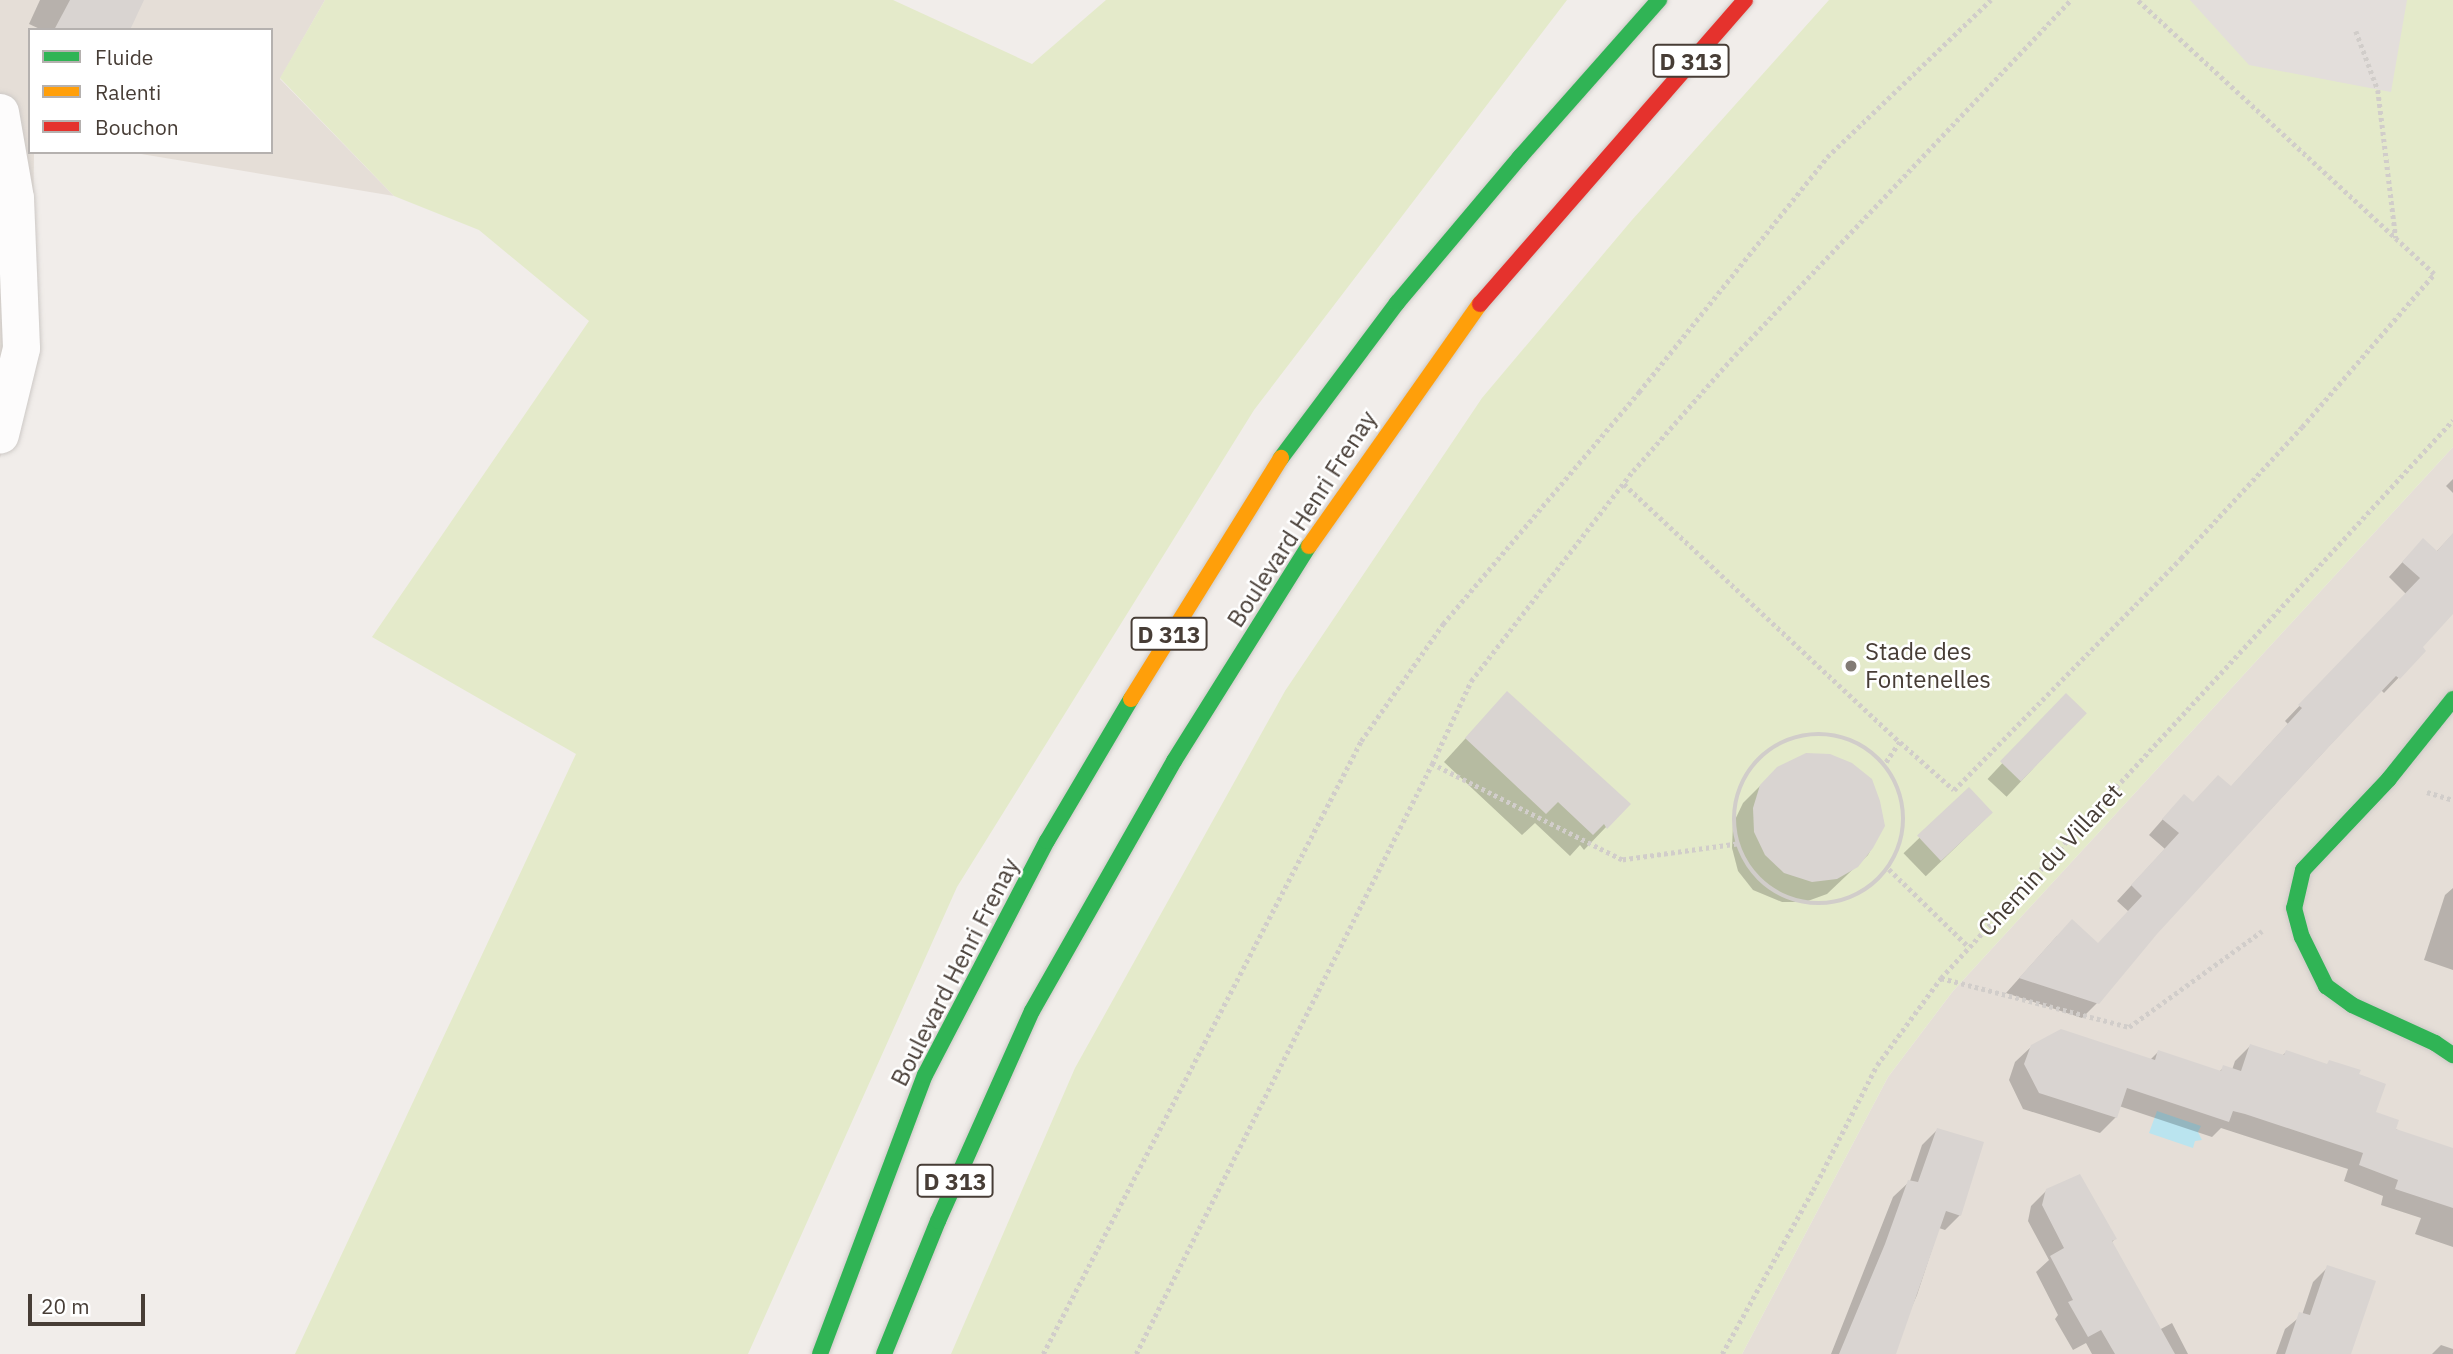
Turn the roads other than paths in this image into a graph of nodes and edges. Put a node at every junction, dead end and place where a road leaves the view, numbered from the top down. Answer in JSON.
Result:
{"nodes":[{"id":1,"x":1659,"y":0,"type":"edge"},
{"id":2,"x":1745,"y":0,"type":"edge"},
{"id":3,"x":0,"y":112,"type":"edge"},
{"id":4,"x":0,"y":434,"type":"edge"},
{"id":5,"x":2453,"y":699,"type":"edge"},
{"id":6,"x":2447,"y":1043,"type":"edge"},
{"id":7,"x":820,"y":1354,"type":"edge"},
{"id":8,"x":884,"y":1354,"type":"edge"}],
"edges":[{"from":1,"to":7,"type":"main road","name":"Boulevard Henri Frenay","number":"D 313"},
{"from":2,"to":8,"type":"main road","name":"Boulevard Henri Frenay","number":"D 313"},
{"from":3,"to":4,"type":"street"},
{"from":5,"to":6,"type":"main road"}]}
